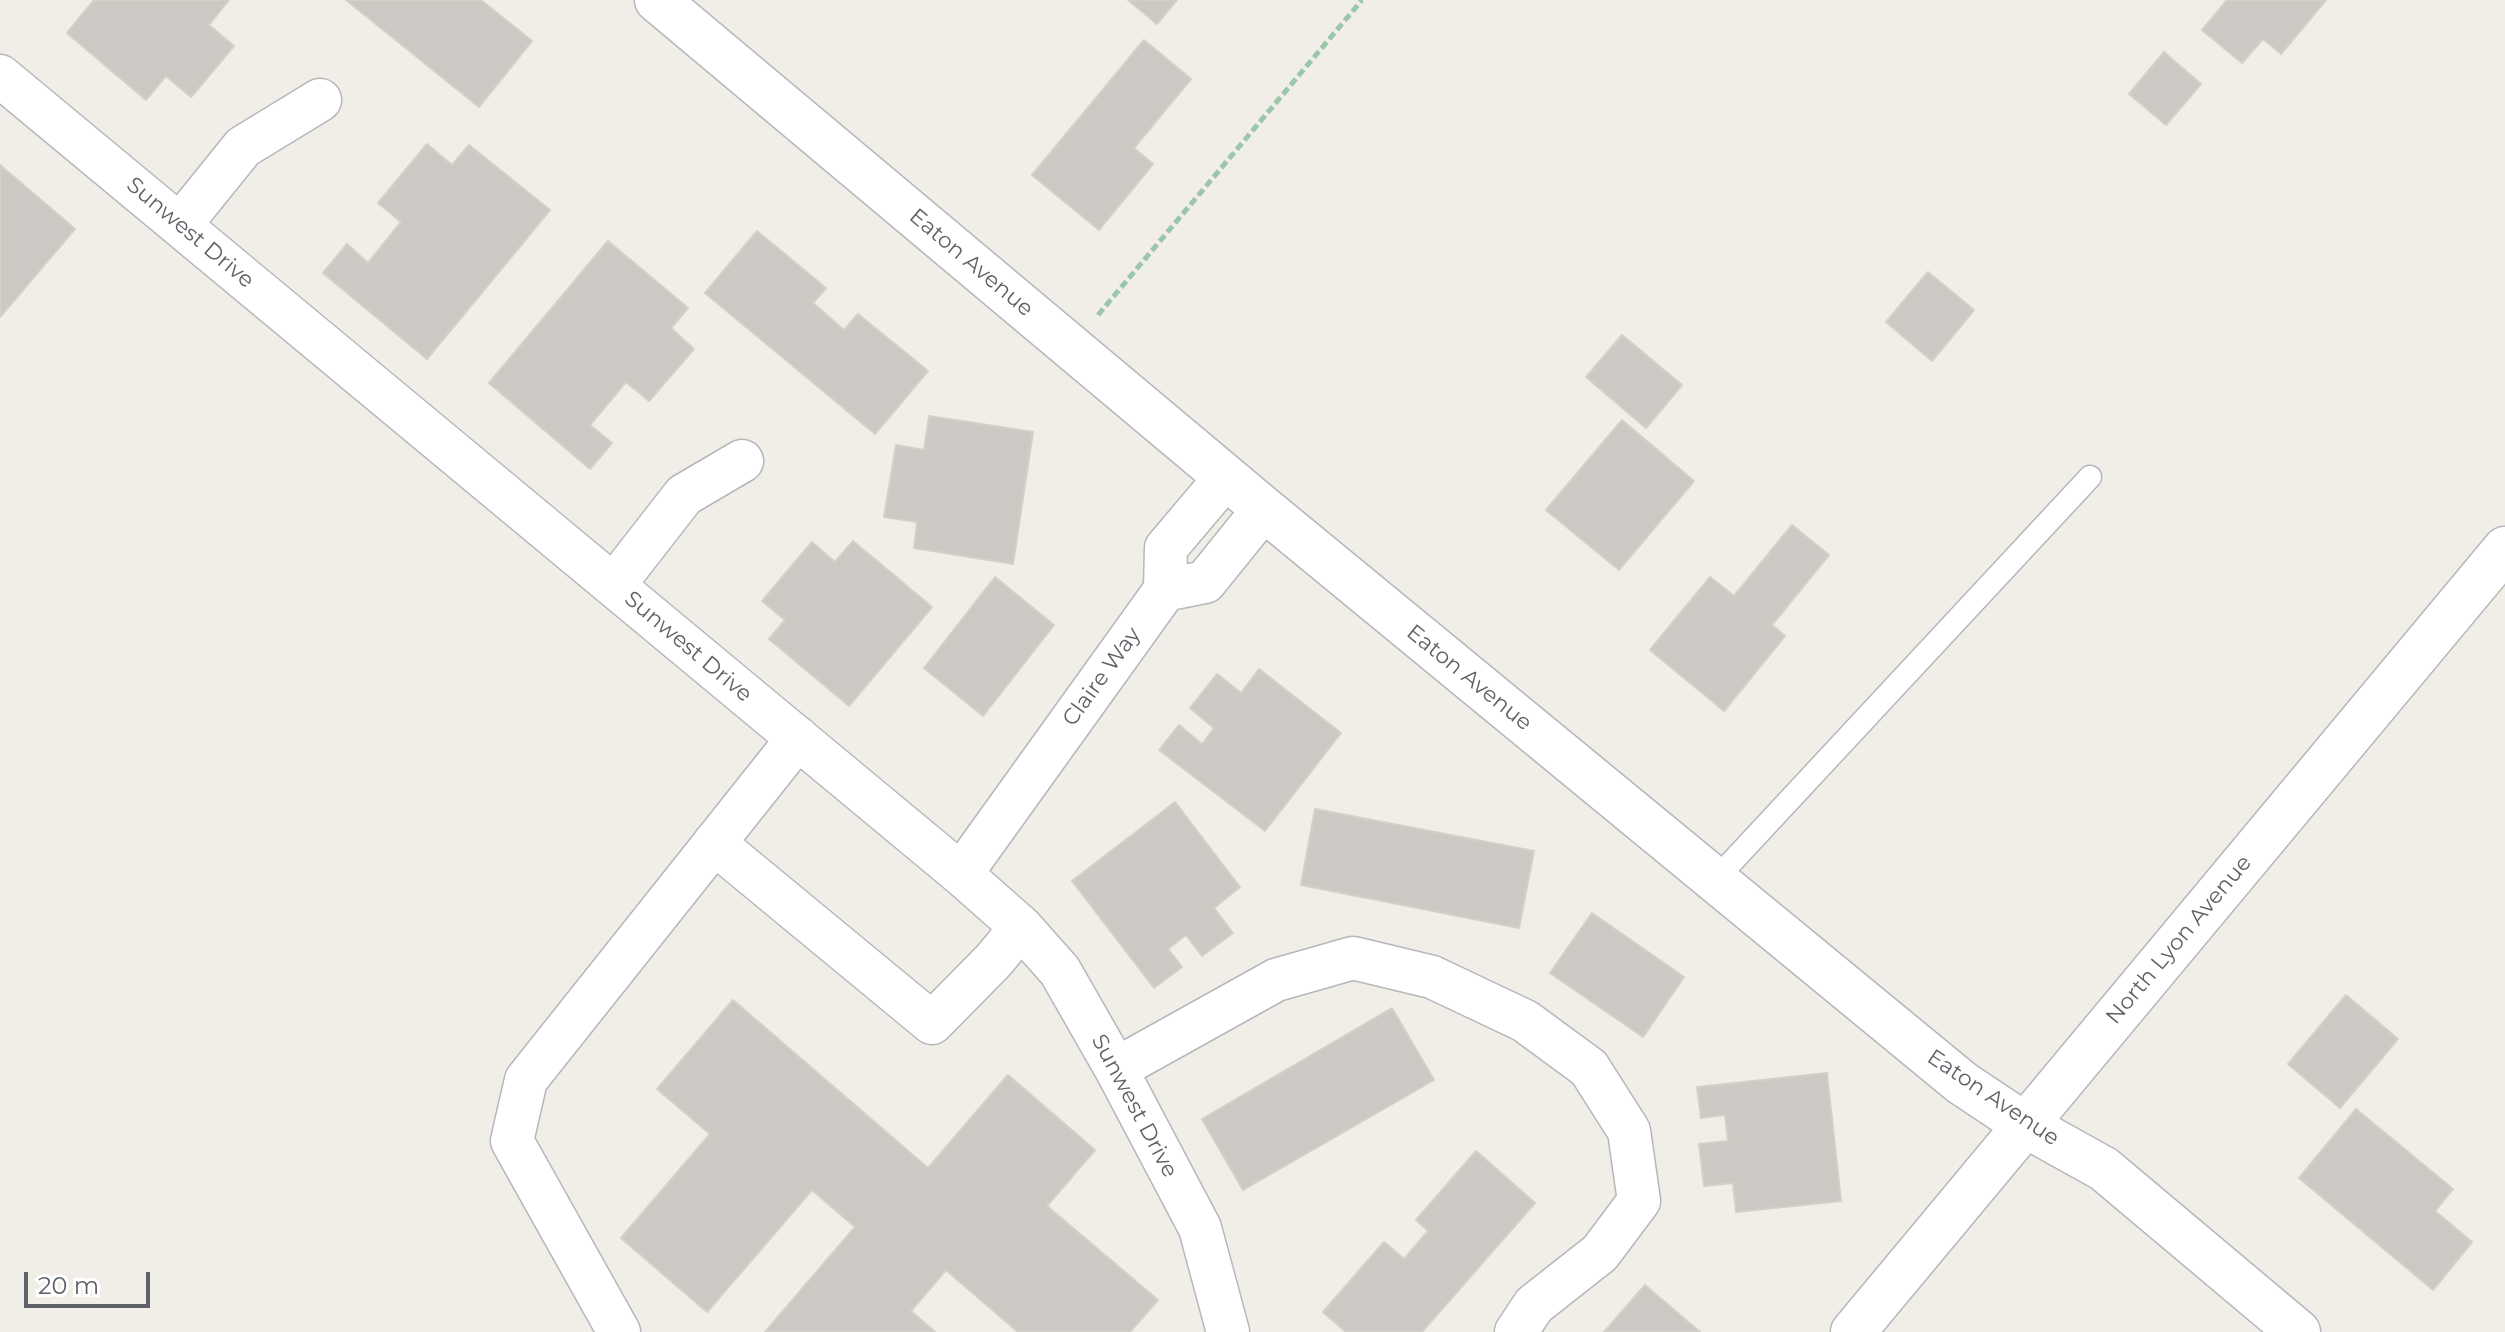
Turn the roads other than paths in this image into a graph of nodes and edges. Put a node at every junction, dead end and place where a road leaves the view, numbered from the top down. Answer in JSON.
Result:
{"nodes":[{"id":1,"x":657,"y":0,"type":"edge"},
{"id":2,"x":0,"y":76,"type":"edge"},
{"id":3,"x":320,"y":100,"type":"dead end"},
{"id":4,"x":180,"y":225,"type":"junction"},
{"id":5,"x":742,"y":461,"type":"dead end"},
{"id":6,"x":1226,"y":477,"type":"junction"},
{"id":7,"x":2090,"y":477,"type":"dead end"},
{"id":8,"x":1264,"y":509,"type":"junction"},
{"id":9,"x":2505,"y":549,"type":"edge"},
{"id":10,"x":614,"y":585,"type":"junction"},
{"id":11,"x":1165,"y":590,"type":"junction"},
{"id":12,"x":798,"y":738,"type":"junction"},
{"id":13,"x":714,"y":843,"type":"junction"},
{"id":14,"x":961,"y":874,"type":"junction"},
{"id":15,"x":1715,"y":880,"type":"junction"},
{"id":16,"x":1021,"y":927,"type":"junction"},
{"id":17,"x":1116,"y":1069,"type":"junction"},
{"id":18,"x":2025,"y":1125,"type":"junction"},
{"id":19,"x":619,"y":1332,"type":"edge"},
{"id":20,"x":1228,"y":1332,"type":"edge"},
{"id":21,"x":1516,"y":1332,"type":"edge"},
{"id":22,"x":1853,"y":1332,"type":"edge"},
{"id":23,"x":2298,"y":1332,"type":"edge"}],
"edges":[{"from":1,"to":6,"type":"street","name":"Eaton Avenue"},
{"from":2,"to":4,"type":"street","name":"Sunwest Drive"},
{"from":3,"to":4,"type":"street"},
{"from":4,"to":10,"type":"street","name":"Sunwest Drive"},
{"from":5,"to":10,"type":"street"},
{"from":6,"to":8,"type":"street","name":"Eaton Avenue"},
{"from":6,"to":11,"type":"street"},
{"from":7,"to":15,"type":"lane"},
{"from":8,"to":11,"type":"street"},
{"from":8,"to":15,"type":"street","name":"Eaton Avenue"},
{"from":9,"to":18,"type":"street","name":"North Lyon Avenue"},
{"from":10,"to":12,"type":"street","name":"Sunwest Drive"},
{"from":11,"to":14,"type":"street","name":"Claire Way"},
{"from":12,"to":13,"type":"street"},
{"from":12,"to":14,"type":"street","name":"Sunwest Drive"},
{"from":13,"to":16,"type":"street"},
{"from":13,"to":19,"type":"street"},
{"from":14,"to":16,"type":"street","name":"Sunwest Drive"},
{"from":15,"to":18,"type":"street","name":"Eaton Avenue"},
{"from":16,"to":17,"type":"street","name":"Sunwest Drive"},
{"from":17,"to":20,"type":"street","name":"Sunwest Drive"},
{"from":17,"to":21,"type":"street"},
{"from":18,"to":22,"type":"street","name":"North Lyon Avenue"},
{"from":18,"to":23,"type":"street","name":"Eaton Avenue"}]}
